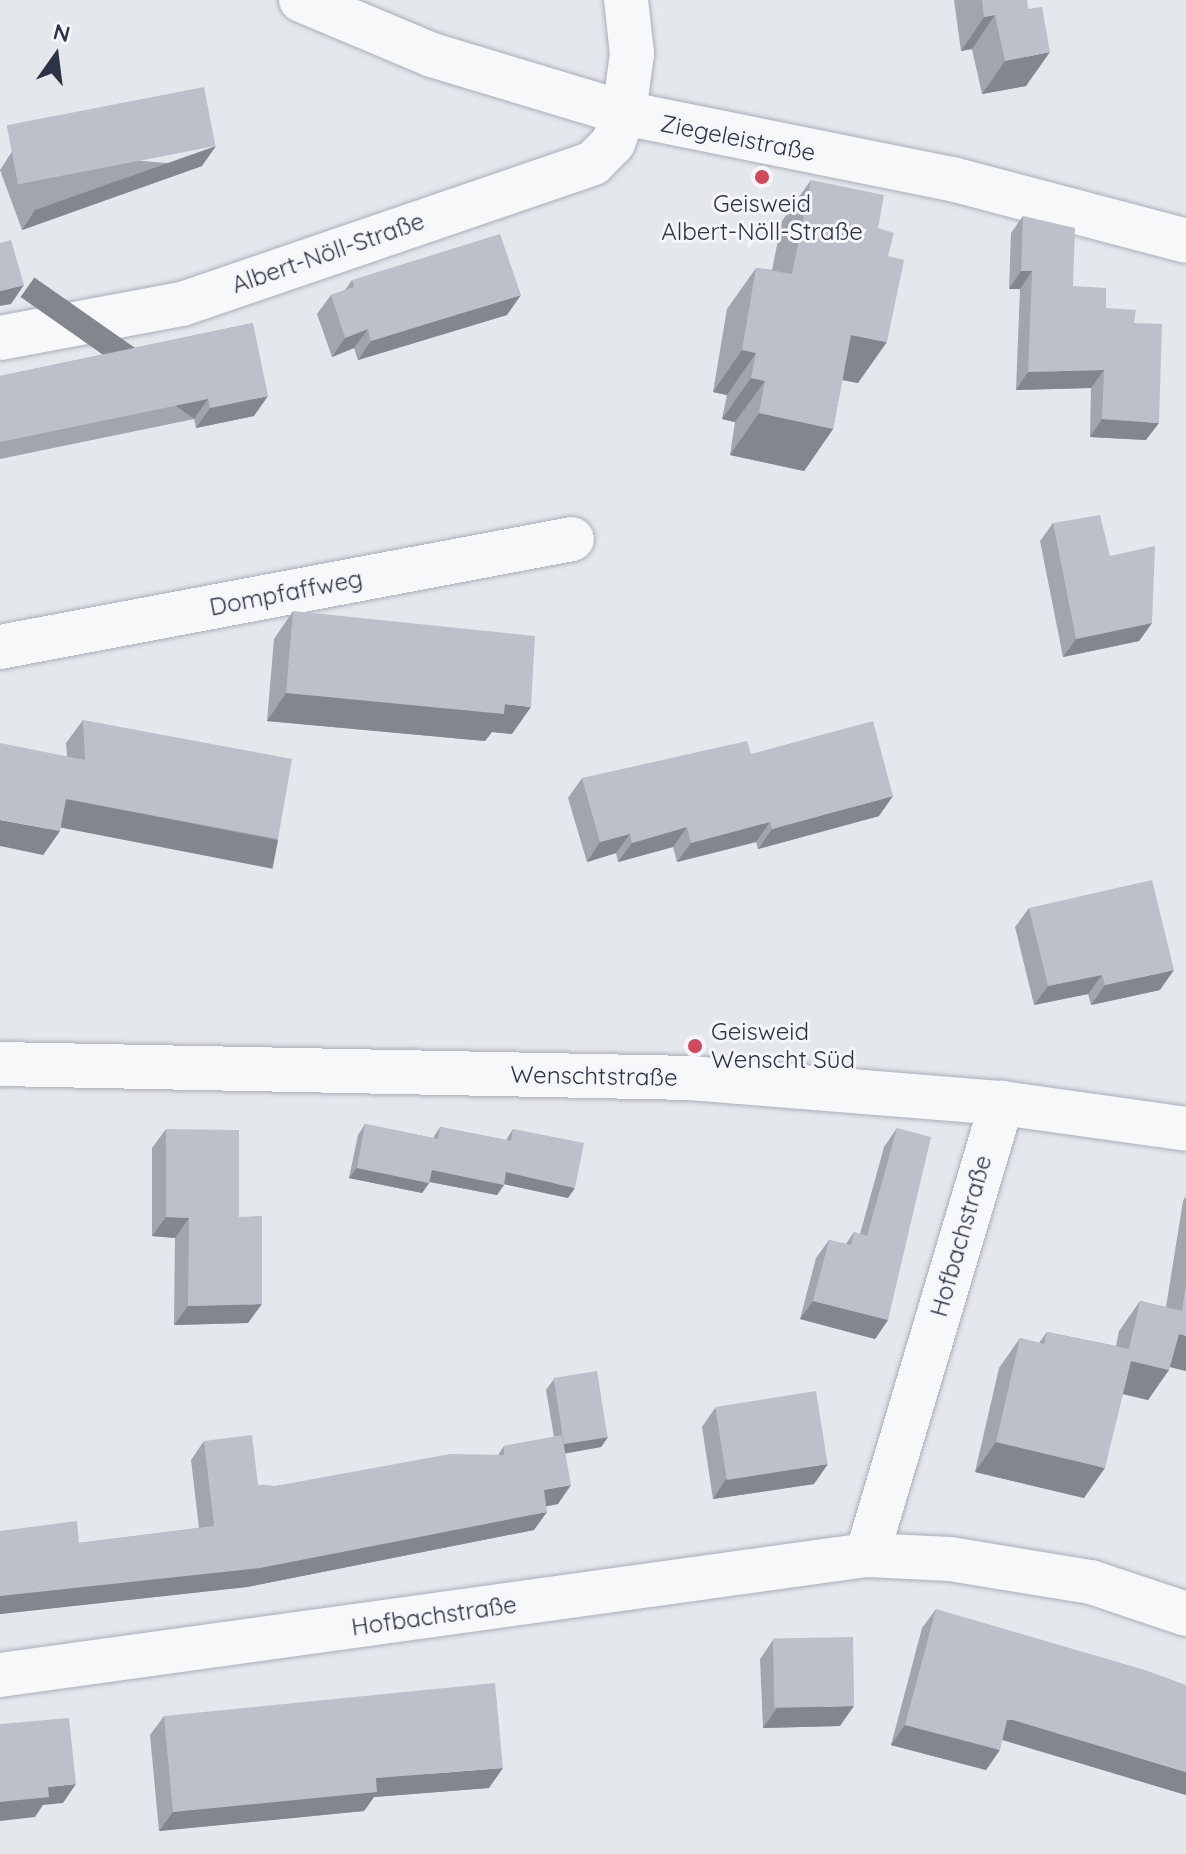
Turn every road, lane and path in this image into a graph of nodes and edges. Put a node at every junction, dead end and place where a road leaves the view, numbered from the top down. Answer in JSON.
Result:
{"nodes":[{"id":1,"x":301,"y":0,"type":"edge"},
{"id":2,"x":626,"y":0,"type":"edge"},
{"id":3,"x":624,"y":113,"type":"junction"},
{"id":4,"x":1186,"y":241,"type":"edge"},
{"id":5,"x":0,"y":338,"type":"edge"},
{"id":6,"x":572,"y":539,"type":"dead end"},
{"id":7,"x":0,"y":647,"type":"edge"},
{"id":8,"x":0,"y":1064,"type":"edge"},
{"id":9,"x":1002,"y":1103,"type":"junction"},
{"id":10,"x":1186,"y":1129,"type":"edge"},
{"id":11,"x":867,"y":1555,"type":"junction"},
{"id":12,"x":1186,"y":1614,"type":"edge"},
{"id":13,"x":0,"y":1675,"type":"edge"}],
"edges":[{"from":1,"to":3,"type":"street","name":"Ziegeleistraße"},
{"from":2,"to":3,"type":"street","name":"Albert-Nöll-Straße"},
{"from":3,"to":4,"type":"street","name":"Ziegeleistraße"},
{"from":3,"to":5,"type":"street","name":"Albert-Nöll-Straße"},
{"from":6,"to":7,"type":"street","name":"Dompfaffweg"},
{"from":8,"to":9,"type":"street","name":"Wenschtstraße"},
{"from":9,"to":10,"type":"street","name":"Wenschtstraße"},
{"from":9,"to":11,"type":"street","name":"Hofbachstraße"},
{"from":11,"to":12,"type":"street","name":"Hofbachstraße"},
{"from":11,"to":13,"type":"street","name":"Hofbachstraße"}]}
